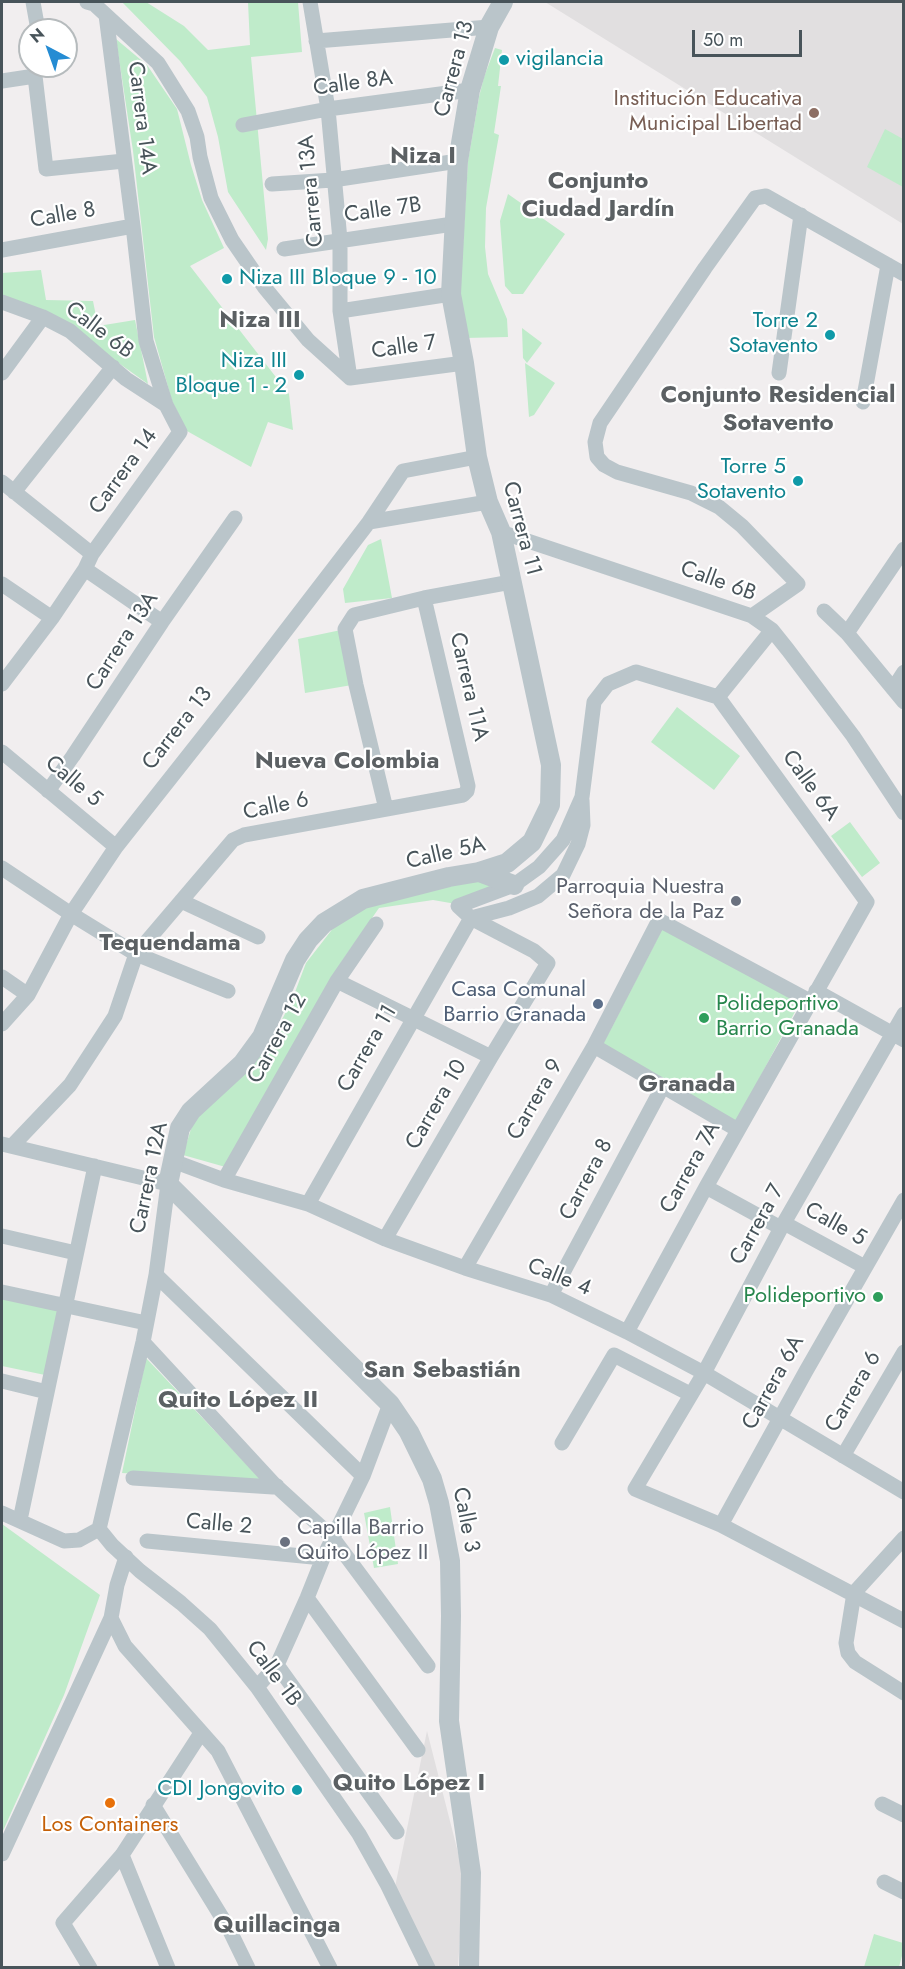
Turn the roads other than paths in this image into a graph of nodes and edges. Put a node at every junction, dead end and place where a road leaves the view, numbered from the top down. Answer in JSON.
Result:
{"nodes":[{"id":1,"x":33,"y":2,"type":"edge"},
{"id":2,"x":87,"y":2,"type":"edge"},
{"id":3,"x":310,"y":2,"type":"edge"},
{"id":4,"x":504,"y":2,"type":"edge"},
{"id":5,"x":106,"y":15,"type":"junction"},
{"id":6,"x":36,"y":18,"type":"edge"},
{"id":7,"x":489,"y":27,"type":"junction"},
{"id":8,"x":316,"y":41,"type":"junction"},
{"id":9,"x":18,"y":77,"type":"edge"},
{"id":10,"x":40,"y":78,"type":"edge"},
{"id":11,"x":2,"y":81,"type":"edge"},
{"id":12,"x":470,"y":90,"type":"junction"},
{"id":13,"x":328,"y":109,"type":"junction"},
{"id":14,"x":243,"y":125,"type":"dead end"},
{"id":15,"x":124,"y":161,"type":"junction"},
{"id":16,"x":458,"y":161,"type":"junction"},
{"id":17,"x":333,"y":180,"type":"junction"},
{"id":18,"x":272,"y":184,"type":"dead end"},
{"id":19,"x":801,"y":215,"type":"junction"},
{"id":20,"x":453,"y":224,"type":"junction"},
{"id":21,"x":133,"y":226,"type":"junction"},
{"id":22,"x":340,"y":240,"type":"junction"},
{"id":23,"x":284,"y":249,"type":"dead end"},
{"id":24,"x":2,"y":250,"type":"edge"},
{"id":25,"x":888,"y":266,"type":"junction"},
{"id":26,"x":903,"y":274,"type":"edge"},
{"id":27,"x":451,"y":294,"type":"junction"},
{"id":28,"x":2,"y":302,"type":"edge"},
{"id":29,"x":340,"y":311,"type":"junction"},
{"id":30,"x":43,"y":317,"type":"junction"},
{"id":31,"x":464,"y":363,"type":"junction"},
{"id":32,"x":113,"y":367,"type":"junction"},
{"id":33,"x":779,"y":372,"type":"dead end"},
{"id":34,"x":2,"y":374,"type":"edge"},
{"id":35,"x":350,"y":378,"type":"junction"},
{"id":36,"x":863,"y":402,"type":"dead end"},
{"id":37,"x":166,"y":405,"type":"junction"},
{"id":38,"x":477,"y":457,"type":"junction"},
{"id":39,"x":2,"y":482,"type":"edge"},
{"id":40,"x":14,"y":492,"type":"junction"},
{"id":41,"x":488,"y":502,"type":"junction"},
{"id":42,"x":235,"y":518,"type":"dead end"},
{"id":43,"x":369,"y":522,"type":"junction"},
{"id":44,"x":501,"y":532,"type":"junction"},
{"id":45,"x":903,"y":549,"type":"edge"},
{"id":46,"x":92,"y":554,"type":"junction"},
{"id":47,"x":85,"y":569,"type":"junction"},
{"id":48,"x":511,"y":582,"type":"junction"},
{"id":49,"x":2,"y":584,"type":"edge"},
{"id":50,"x":424,"y":598,"type":"junction"},
{"id":51,"x":824,"y":611,"type":"dead end"},
{"id":52,"x":752,"y":616,"type":"junction"},
{"id":53,"x":52,"y":618,"type":"junction"},
{"id":54,"x":162,"y":622,"type":"junction"},
{"id":55,"x":772,"y":630,"type":"junction"},
{"id":56,"x":847,"y":633,"type":"junction"},
{"id":57,"x":903,"y":672,"type":"edge"},
{"id":58,"x":2,"y":684,"type":"edge"},
{"id":59,"x":892,"y":689,"type":"junction"},
{"id":60,"x":718,"y":697,"type":"junction"},
{"id":61,"x":903,"y":702,"type":"edge"},
{"id":62,"x":2,"y":752,"type":"edge"},
{"id":63,"x":468,"y":786,"type":"joint"},
{"id":64,"x":48,"y":791,"type":"junction"},
{"id":65,"x":582,"y":797,"type":"junction"},
{"id":66,"x":386,"y":809,"type":"junction"},
{"id":67,"x":903,"y":813,"type":"edge"},
{"id":68,"x":532,"y":842,"type":"joint"},
{"id":69,"x":116,"y":847,"type":"junction"},
{"id":70,"x":2,"y":868,"type":"edge"},
{"id":71,"x":479,"y":872,"type":"junction"},
{"id":72,"x":514,"y":885,"type":"junction"},
{"id":73,"x":363,"y":899,"type":"joint"},
{"id":74,"x":181,"y":901,"type":"junction"},
{"id":75,"x":867,"y":902,"type":"joint"},
{"id":76,"x":71,"y":914,"type":"junction"},
{"id":77,"x":471,"y":918,"type":"junction"},
{"id":78,"x":376,"y":924,"type":"dead end"},
{"id":79,"x":258,"y":937,"type":"dead end"},
{"id":80,"x":136,"y":954,"type":"junction"},
{"id":81,"x":2,"y":977,"type":"edge"},
{"id":82,"x":337,"y":981,"type":"junction"},
{"id":83,"x":228,"y":991,"type":"dead end"},
{"id":84,"x":28,"y":995,"type":"junction"},
{"id":85,"x":813,"y":996,"type":"junction"},
{"id":86,"x":903,"y":1014,"type":"edge"},
{"id":87,"x":413,"y":1019,"type":"junction"},
{"id":88,"x":2,"y":1024,"type":"edge"},
{"id":89,"x":898,"y":1037,"type":"edge"},
{"id":90,"x":594,"y":1046,"type":"junction"},
{"id":91,"x":491,"y":1057,"type":"junction"},
{"id":92,"x":663,"y":1086,"type":"junction"},
{"id":93,"x":738,"y":1130,"type":"junction"},
{"id":94,"x":7,"y":1145,"type":"edge"},
{"id":95,"x":173,"y":1161,"type":"junction"},
{"id":96,"x":95,"y":1166,"type":"junction"},
{"id":97,"x":224,"y":1180,"type":"junction"},
{"id":98,"x":168,"y":1184,"type":"junction"},
{"id":99,"x":706,"y":1187,"type":"junction"},
{"id":100,"x":903,"y":1200,"type":"edge"},
{"id":101,"x":308,"y":1204,"type":"junction"},
{"id":102,"x":782,"y":1226,"type":"junction"},
{"id":103,"x":2,"y":1236,"type":"edge"},
{"id":104,"x":385,"y":1239,"type":"junction"},
{"id":105,"x":76,"y":1253,"type":"junction"},
{"id":106,"x":865,"y":1267,"type":"junction"},
{"id":107,"x":465,"y":1269,"type":"junction"},
{"id":108,"x":156,"y":1275,"type":"junction"},
{"id":109,"x":2,"y":1292,"type":"edge"},
{"id":110,"x":551,"y":1295,"type":"junction"},
{"id":111,"x":65,"y":1306,"type":"junction"},
{"id":112,"x":146,"y":1323,"type":"junction"},
{"id":113,"x":627,"y":1332,"type":"junction"},
{"id":114,"x":143,"y":1342,"type":"junction"},
{"id":115,"x":903,"y":1352,"type":"edge"},
{"id":116,"x":704,"y":1373,"type":"junction"},
{"id":117,"x":2,"y":1381,"type":"edge"},
{"id":118,"x":47,"y":1392,"type":"junction"},
{"id":119,"x":690,"y":1394,"type":"junction"},
{"id":120,"x":390,"y":1404,"type":"junction"},
{"id":121,"x":781,"y":1419,"type":"junction"},
{"id":122,"x":562,"y":1443,"type":"dead end"},
{"id":123,"x":843,"y":1456,"type":"junction"},
{"id":124,"x":363,"y":1476,"type":"junction"},
{"id":125,"x":133,"y":1478,"type":"dead end"},
{"id":126,"x":277,"y":1486,"type":"junction"},
{"id":127,"x":903,"y":1492,"type":"edge"},
{"id":128,"x":2,"y":1513,"type":"edge"},
{"id":129,"x":20,"y":1520,"type":"junction"},
{"id":130,"x":721,"y":1525,"type":"junction"},
{"id":131,"x":99,"y":1529,"type":"junction"},
{"id":132,"x":333,"y":1538,"type":"junction"},
{"id":133,"x":903,"y":1538,"type":"edge"},
{"id":134,"x":147,"y":1541,"type":"dead end"},
{"id":135,"x":126,"y":1557,"type":"junction"},
{"id":136,"x":323,"y":1558,"type":"junction"},
{"id":137,"x":854,"y":1593,"type":"junction"},
{"id":138,"x":308,"y":1598,"type":"junction"},
{"id":139,"x":111,"y":1618,"type":"junction"},
{"id":140,"x":903,"y":1621,"type":"edge"},
{"id":141,"x":277,"y":1665,"type":"junction"},
{"id":142,"x":428,"y":1666,"type":"dead end"},
{"id":143,"x":257,"y":1687,"type":"junction"},
{"id":144,"x":903,"y":1693,"type":"edge"},
{"id":145,"x":201,"y":1733,"type":"junction"},
{"id":146,"x":418,"y":1750,"type":"dead end"},
{"id":147,"x":882,"y":1804,"type":"dead end"},
{"id":148,"x":153,"y":1805,"type":"junction"},
{"id":149,"x":903,"y":1815,"type":"edge"},
{"id":150,"x":397,"y":1832,"type":"dead end"},
{"id":151,"x":2,"y":1854,"type":"edge"},
{"id":152,"x":122,"y":1855,"type":"junction"},
{"id":153,"x":884,"y":1882,"type":"dead end"},
{"id":154,"x":903,"y":1892,"type":"edge"},
{"id":155,"x":90,"y":1968,"type":"edge"},
{"id":156,"x":168,"y":1968,"type":"edge"},
{"id":157,"x":248,"y":1968,"type":"edge"},
{"id":158,"x":330,"y":1968,"type":"edge"},
{"id":159,"x":428,"y":1968,"type":"edge"},
{"id":160,"x":469,"y":1968,"type":"edge"}],
"edges":[{"from":1,"to":6,"type":"street"},
{"from":2,"to":5,"type":"street"},
{"from":3,"to":8,"type":"street","name":"Carrera 13A"},
{"from":4,"to":7,"type":"street","name":"Carrera 13"},
{"from":5,"to":15,"type":"street","name":"Carrera 14A"},
{"from":5,"to":35,"type":"street"},
{"from":7,"to":8,"type":"street"},
{"from":7,"to":12,"type":"street","name":"Carrera 13"},
{"from":8,"to":13,"type":"street","name":"Carrera 13A"},
{"from":9,"to":11,"type":"street"},
{"from":10,"to":15,"type":"street"},
{"from":12,"to":13,"type":"street","name":"Calle 8A"},
{"from":12,"to":16,"type":"street","name":"Carrera 13"},
{"from":13,"to":14,"type":"street","name":"Calle 8A"},
{"from":13,"to":17,"type":"street","name":"Carrera 13A"},
{"from":15,"to":21,"type":"street","name":"Carrera 14A"},
{"from":16,"to":17,"type":"street"},
{"from":16,"to":20,"type":"street","name":"Carrera 13"},
{"from":17,"to":18,"type":"street"},
{"from":17,"to":22,"type":"street","name":"Carrera 13A"},
{"from":19,"to":25,"type":"street"},
{"from":19,"to":33,"type":"street"},
{"from":19,"to":52,"type":"street"},
{"from":20,"to":22,"type":"street","name":"Calle 7B"},
{"from":20,"to":27,"type":"street","name":"Carrera 11"},
{"from":21,"to":24,"type":"street","name":"Calle 8"},
{"from":21,"to":37,"type":"street","name":"Carrera 14"},
{"from":22,"to":23,"type":"street","name":"Calle 7B"},
{"from":22,"to":29,"type":"street","name":"Carrera 13A"},
{"from":25,"to":26,"type":"street"},
{"from":25,"to":36,"type":"street"},
{"from":27,"to":29,"type":"street"},
{"from":27,"to":31,"type":"street","name":"Carrera 11"},
{"from":28,"to":30,"type":"street","name":"Calle 6B"},
{"from":29,"to":35,"type":"street","name":"Carrera 13A"},
{"from":30,"to":32,"type":"street","name":"Calle 6B"},
{"from":30,"to":34,"type":"street"},
{"from":31,"to":35,"type":"street","name":"Calle 7"},
{"from":31,"to":38,"type":"street","name":"Carrera 11"},
{"from":32,"to":37,"type":"street","name":"Calle 6B"},
{"from":32,"to":40,"type":"street"},
{"from":37,"to":46,"type":"street","name":"Carrera 14"},
{"from":38,"to":41,"type":"street","name":"Carrera 11"},
{"from":38,"to":43,"type":"street","name":"Carrera 13"},
{"from":39,"to":40,"type":"street"},
{"from":40,"to":46,"type":"street"},
{"from":41,"to":43,"type":"street"},
{"from":41,"to":44,"type":"street","name":"Carrera 11"},
{"from":42,"to":54,"type":"street","name":"Carrera 13A"},
{"from":43,"to":69,"type":"street","name":"Carrera 13"},
{"from":44,"to":48,"type":"street","name":"Carrera 11"},
{"from":44,"to":52,"type":"street","name":"Calle 6B"},
{"from":45,"to":56,"type":"street"},
{"from":46,"to":47,"type":"street","name":"Carrera 14"},
{"from":47,"to":53,"type":"street","name":"Carrera 14"},
{"from":47,"to":54,"type":"street"},
{"from":48,"to":50,"type":"street"},
{"from":48,"to":68,"type":"street","name":"Carrera 11"},
{"from":49,"to":53,"type":"street"},
{"from":50,"to":63,"type":"street","name":"Carrera 11A"},
{"from":50,"to":66,"type":"street"},
{"from":51,"to":56,"type":"street"},
{"from":52,"to":55,"type":"street","name":"Calle 6B"},
{"from":53,"to":58,"type":"street","name":"Carrera 14"},
{"from":54,"to":64,"type":"street","name":"Carrera 13A"},
{"from":55,"to":60,"type":"street"},
{"from":55,"to":67,"type":"street","name":"Calle 6B"},
{"from":56,"to":59,"type":"street"},
{"from":57,"to":59,"type":"street"},
{"from":59,"to":61,"type":"street"},
{"from":60,"to":65,"type":"street"},
{"from":60,"to":75,"type":"street","name":"Calle 6A"},
{"from":62,"to":64,"type":"street","name":"Calle 5"},
{"from":63,"to":66,"type":"street","name":"Calle 6"},
{"from":64,"to":69,"type":"street","name":"Calle 5"},
{"from":65,"to":72,"type":"street"},
{"from":65,"to":77,"type":"street"},
{"from":66,"to":74,"type":"street","name":"Calle 6"},
{"from":68,"to":71,"type":"street","name":"Calle 5A"},
{"from":69,"to":76,"type":"street","name":"Carrera 13"},
{"from":70,"to":76,"type":"street"},
{"from":71,"to":72,"type":"street"},
{"from":71,"to":73,"type":"street","name":"Calle 5A"},
{"from":72,"to":77,"type":"street"},
{"from":73,"to":95,"type":"street","name":"Carrera 12A"},
{"from":74,"to":79,"type":"street"},
{"from":74,"to":80,"type":"street","name":"Calle 6"},
{"from":75,"to":85,"type":"street","name":"Carrera 7A"},
{"from":76,"to":80,"type":"street"},
{"from":76,"to":84,"type":"street","name":"Carrera 13"},
{"from":77,"to":87,"type":"street","name":"Carrera 11"},
{"from":77,"to":91,"type":"street","name":"Carrera 10"},
{"from":78,"to":82,"type":"street","name":"Carrera 12"},
{"from":80,"to":83,"type":"street"},
{"from":80,"to":94,"type":"street"},
{"from":81,"to":84,"type":"street"},
{"from":82,"to":87,"type":"street"},
{"from":82,"to":97,"type":"street","name":"Carrera 12"},
{"from":84,"to":88,"type":"street","name":"Carrera 13"},
{"from":85,"to":89,"type":"street"},
{"from":85,"to":90,"type":"street","name":"Carrera 9"},
{"from":85,"to":93,"type":"street","name":"Carrera 7A"},
{"from":86,"to":89,"type":"street","name":"Carrera 7"},
{"from":87,"to":91,"type":"street"},
{"from":87,"to":101,"type":"street","name":"Carrera 11"},
{"from":89,"to":102,"type":"street","name":"Carrera 7"},
{"from":90,"to":92,"type":"street"},
{"from":90,"to":107,"type":"street","name":"Carrera 9"},
{"from":91,"to":104,"type":"street","name":"Carrera 10"},
{"from":92,"to":93,"type":"street"},
{"from":92,"to":110,"type":"street","name":"Carrera 8"},
{"from":93,"to":99,"type":"street","name":"Carrera 7A"},
{"from":94,"to":96,"type":"street"},
{"from":95,"to":97,"type":"street","name":"Calle 4"},
{"from":95,"to":98,"type":"street","name":"Carrera 12A"},
{"from":96,"to":98,"type":"street"},
{"from":96,"to":105,"type":"street"},
{"from":97,"to":101,"type":"street","name":"Calle 4"},
{"from":98,"to":108,"type":"street","name":"Carrera 12A"},
{"from":98,"to":120,"type":"street","name":"Calle 3"},
{"from":99,"to":102,"type":"street","name":"Calle 5"},
{"from":99,"to":113,"type":"street","name":"Carrera 7A"},
{"from":100,"to":106,"type":"street","name":"Carrera 6A"},
{"from":101,"to":104,"type":"street","name":"Calle 4"},
{"from":102,"to":106,"type":"street","name":"Calle 5"},
{"from":102,"to":116,"type":"street","name":"Carrera 7"},
{"from":103,"to":105,"type":"street"},
{"from":104,"to":107,"type":"street","name":"Calle 4"},
{"from":105,"to":111,"type":"street"},
{"from":106,"to":121,"type":"street","name":"Carrera 6A"},
{"from":107,"to":110,"type":"street","name":"Calle 4"},
{"from":108,"to":112,"type":"street","name":"Carrera 12A"},
{"from":108,"to":124,"type":"street"},
{"from":109,"to":111,"type":"street"},
{"from":110,"to":113,"type":"street","name":"Calle 4"},
{"from":111,"to":112,"type":"street"},
{"from":111,"to":118,"type":"street"},
{"from":112,"to":114,"type":"street","name":"Carrera 12A"},
{"from":113,"to":116,"type":"street","name":"Calle 4"},
{"from":114,"to":126,"type":"street"},
{"from":114,"to":131,"type":"street","name":"Carrera 12A"},
{"from":115,"to":123,"type":"street","name":"Carrera 6"},
{"from":116,"to":119,"type":"street","name":"Carrera 7"},
{"from":116,"to":121,"type":"street","name":"Calle 4"},
{"from":117,"to":118,"type":"street"},
{"from":118,"to":129,"type":"street"},
{"from":119,"to":122,"type":"street"},
{"from":119,"to":130,"type":"street","name":"Carrera 7"},
{"from":120,"to":124,"type":"street"},
{"from":120,"to":160,"type":"street","name":"Calle 3"},
{"from":121,"to":123,"type":"street","name":"Calle 4"},
{"from":121,"to":130,"type":"street","name":"Carrera 6A"},
{"from":123,"to":127,"type":"street","name":"Calle 4"},
{"from":124,"to":132,"type":"street"},
{"from":125,"to":126,"type":"street"},
{"from":126,"to":132,"type":"street"},
{"from":128,"to":129,"type":"street"},
{"from":129,"to":131,"type":"street"},
{"from":130,"to":137,"type":"street"},
{"from":131,"to":135,"type":"street","name":"Calle 1B"},
{"from":132,"to":136,"type":"street"},
{"from":132,"to":142,"type":"street"},
{"from":133,"to":137,"type":"street"},
{"from":134,"to":136,"type":"street","name":"Calle 2"},
{"from":135,"to":139,"type":"street"},
{"from":135,"to":143,"type":"street","name":"Calle 1B"},
{"from":136,"to":138,"type":"street"},
{"from":137,"to":140,"type":"street"},
{"from":137,"to":144,"type":"street"},
{"from":138,"to":141,"type":"street"},
{"from":138,"to":146,"type":"street"},
{"from":139,"to":145,"type":"street"},
{"from":139,"to":151,"type":"street"},
{"from":141,"to":143,"type":"street"},
{"from":141,"to":150,"type":"street"},
{"from":143,"to":159,"type":"street","name":"Calle 1B"},
{"from":145,"to":148,"type":"street"},
{"from":145,"to":158,"type":"street"},
{"from":147,"to":149,"type":"street"},
{"from":148,"to":152,"type":"street"},
{"from":148,"to":157,"type":"street"},
{"from":152,"to":155,"type":"street"},
{"from":152,"to":156,"type":"street"},
{"from":153,"to":154,"type":"street"}]}
